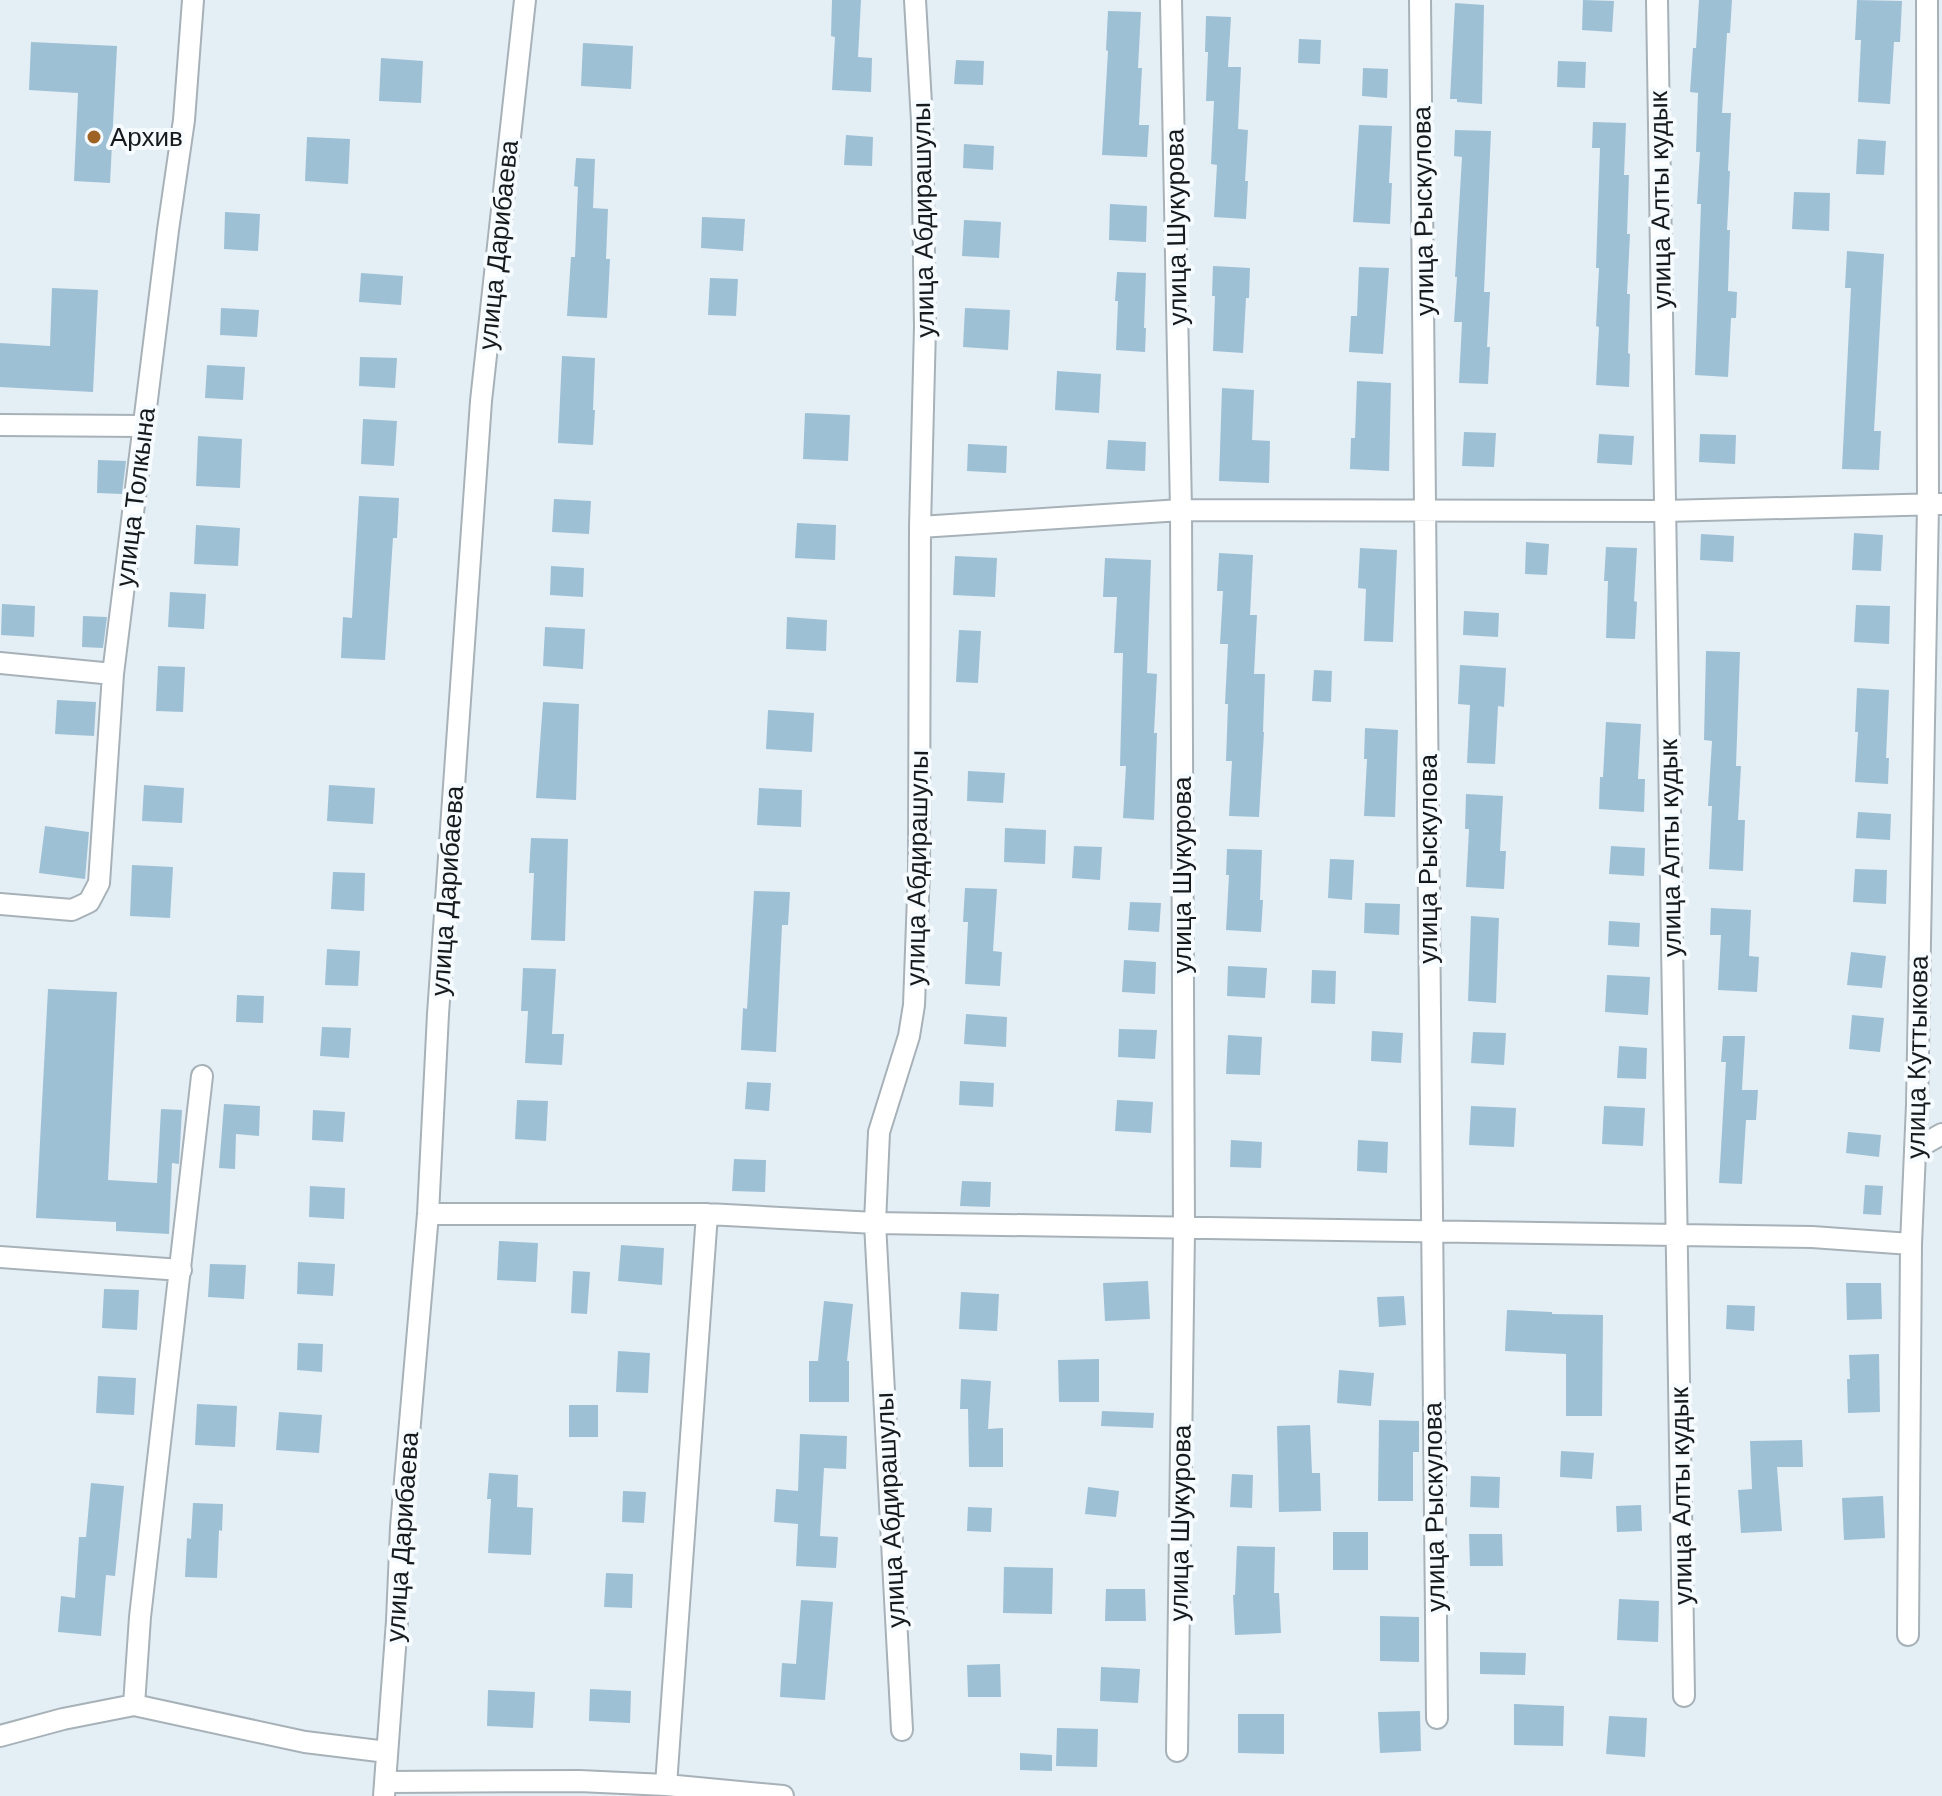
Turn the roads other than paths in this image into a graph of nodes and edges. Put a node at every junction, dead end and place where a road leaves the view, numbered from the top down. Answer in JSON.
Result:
{"nodes":[{"id":1,"x":193,"y":0,"type":"edge"},
{"id":2,"x":525,"y":0,"type":"edge"},
{"id":3,"x":915,"y":0,"type":"edge"},
{"id":4,"x":1171,"y":0,"type":"edge"},
{"id":5,"x":1420,"y":0,"type":"edge"},
{"id":6,"x":1657,"y":0,"type":"edge"},
{"id":7,"x":1927,"y":0,"type":"edge"},
{"id":8,"x":0,"y":425,"type":"edge"},
{"id":9,"x":144,"y":426,"type":"junction"},
{"id":10,"x":1935,"y":504,"type":"edge"},
{"id":11,"x":1426,"y":509,"type":"junction"},
{"id":12,"x":1181,"y":510,"type":"junction"},
{"id":13,"x":1665,"y":511,"type":"junction"},
{"id":14,"x":920,"y":527,"type":"junction"},
{"id":15,"x":0,"y":663,"type":"edge"},
{"id":16,"x":113,"y":674,"type":"junction"},
{"id":17,"x":0,"y":904,"type":"edge"},
{"id":18,"x":202,"y":1076,"type":"dead end"},
{"id":19,"x":1942,"y":1134,"type":"edge"},
{"id":20,"x":1915,"y":1149,"type":"junction"},
{"id":21,"x":428,"y":1214,"type":"junction"},
{"id":22,"x":707,"y":1214,"type":"junction"},
{"id":23,"x":875,"y":1223,"type":"junction"},
{"id":24,"x":1184,"y":1229,"type":"junction"},
{"id":25,"x":1431,"y":1232,"type":"junction"},
{"id":26,"x":1676,"y":1236,"type":"junction"},
{"id":27,"x":1911,"y":1244,"type":"junction"},
{"id":28,"x":0,"y":1257,"type":"edge"},
{"id":29,"x":181,"y":1270,"type":"junction"},
{"id":30,"x":1908,"y":1635,"type":"dead end"},
{"id":31,"x":1684,"y":1696,"type":"dead end"},
{"id":32,"x":134,"y":1705,"type":"junction"},
{"id":33,"x":1437,"y":1718,"type":"dead end"},
{"id":34,"x":902,"y":1730,"type":"dead end"},
{"id":35,"x":0,"y":1736,"type":"edge"},
{"id":36,"x":1177,"y":1751,"type":"dead end"},
{"id":37,"x":387,"y":1752,"type":"junction"},
{"id":38,"x":666,"y":1785,"type":"junction"},
{"id":39,"x":384,"y":1789,"type":"edge"},
{"id":40,"x":783,"y":1796,"type":"edge"}],
"edges":[{"from":1,"to":9,"type":"street","name":"улица Толкына"},
{"from":2,"to":21,"type":"street","name":"улица Дарибаева"},
{"from":3,"to":14,"type":"street","name":"улица Абдирашулы"},
{"from":4,"to":12,"type":"street","name":"улица Шукурова"},
{"from":5,"to":11,"type":"street","name":"улица Рыскулова"},
{"from":6,"to":13,"type":"street","name":"улица Алты кудык"},
{"from":7,"to":10,"type":"street","name":"улица Куттыкова"},
{"from":8,"to":9,"type":"street"},
{"from":9,"to":16,"type":"street","name":"улица Толкына"},
{"from":10,"to":13,"type":"street"},
{"from":10,"to":20,"type":"street","name":"улица Куттыкова"},
{"from":11,"to":12,"type":"street"},
{"from":11,"to":13,"type":"street"},
{"from":11,"to":25,"type":"street","name":"улица Рыскулова"},
{"from":12,"to":14,"type":"street"},
{"from":12,"to":24,"type":"street","name":"улица Шукурова"},
{"from":13,"to":26,"type":"street","name":"улица Алты кудык"},
{"from":14,"to":23,"type":"street","name":"улица Абдирашулы"},
{"from":15,"to":16,"type":"street"},
{"from":16,"to":17,"type":"street","name":"улица Толкына"},
{"from":18,"to":29,"type":"street"},
{"from":19,"to":20,"type":"street"},
{"from":20,"to":27,"type":"street","name":"улица Куттыкова"},
{"from":21,"to":22,"type":"street"},
{"from":21,"to":37,"type":"street","name":"улица Дарибаева"},
{"from":22,"to":23,"type":"street"},
{"from":22,"to":38,"type":"street"},
{"from":23,"to":24,"type":"street"},
{"from":23,"to":34,"type":"street","name":"улица Абдирашулы"},
{"from":24,"to":25,"type":"street"},
{"from":24,"to":36,"type":"street","name":"улица Шукурова"},
{"from":25,"to":26,"type":"street"},
{"from":25,"to":33,"type":"street","name":"улица Рыскулова"},
{"from":26,"to":27,"type":"street"},
{"from":26,"to":31,"type":"street","name":"улица Алты кудык"},
{"from":27,"to":30,"type":"street","name":"улица Куттыкова"},
{"from":28,"to":29,"type":"street"},
{"from":29,"to":32,"type":"street"},
{"from":32,"to":35,"type":"street"},
{"from":32,"to":37,"type":"street"},
{"from":37,"to":39,"type":"street","name":"улица Дарибаева"},
{"from":38,"to":39,"type":"street"},
{"from":38,"to":40,"type":"street"}]}
